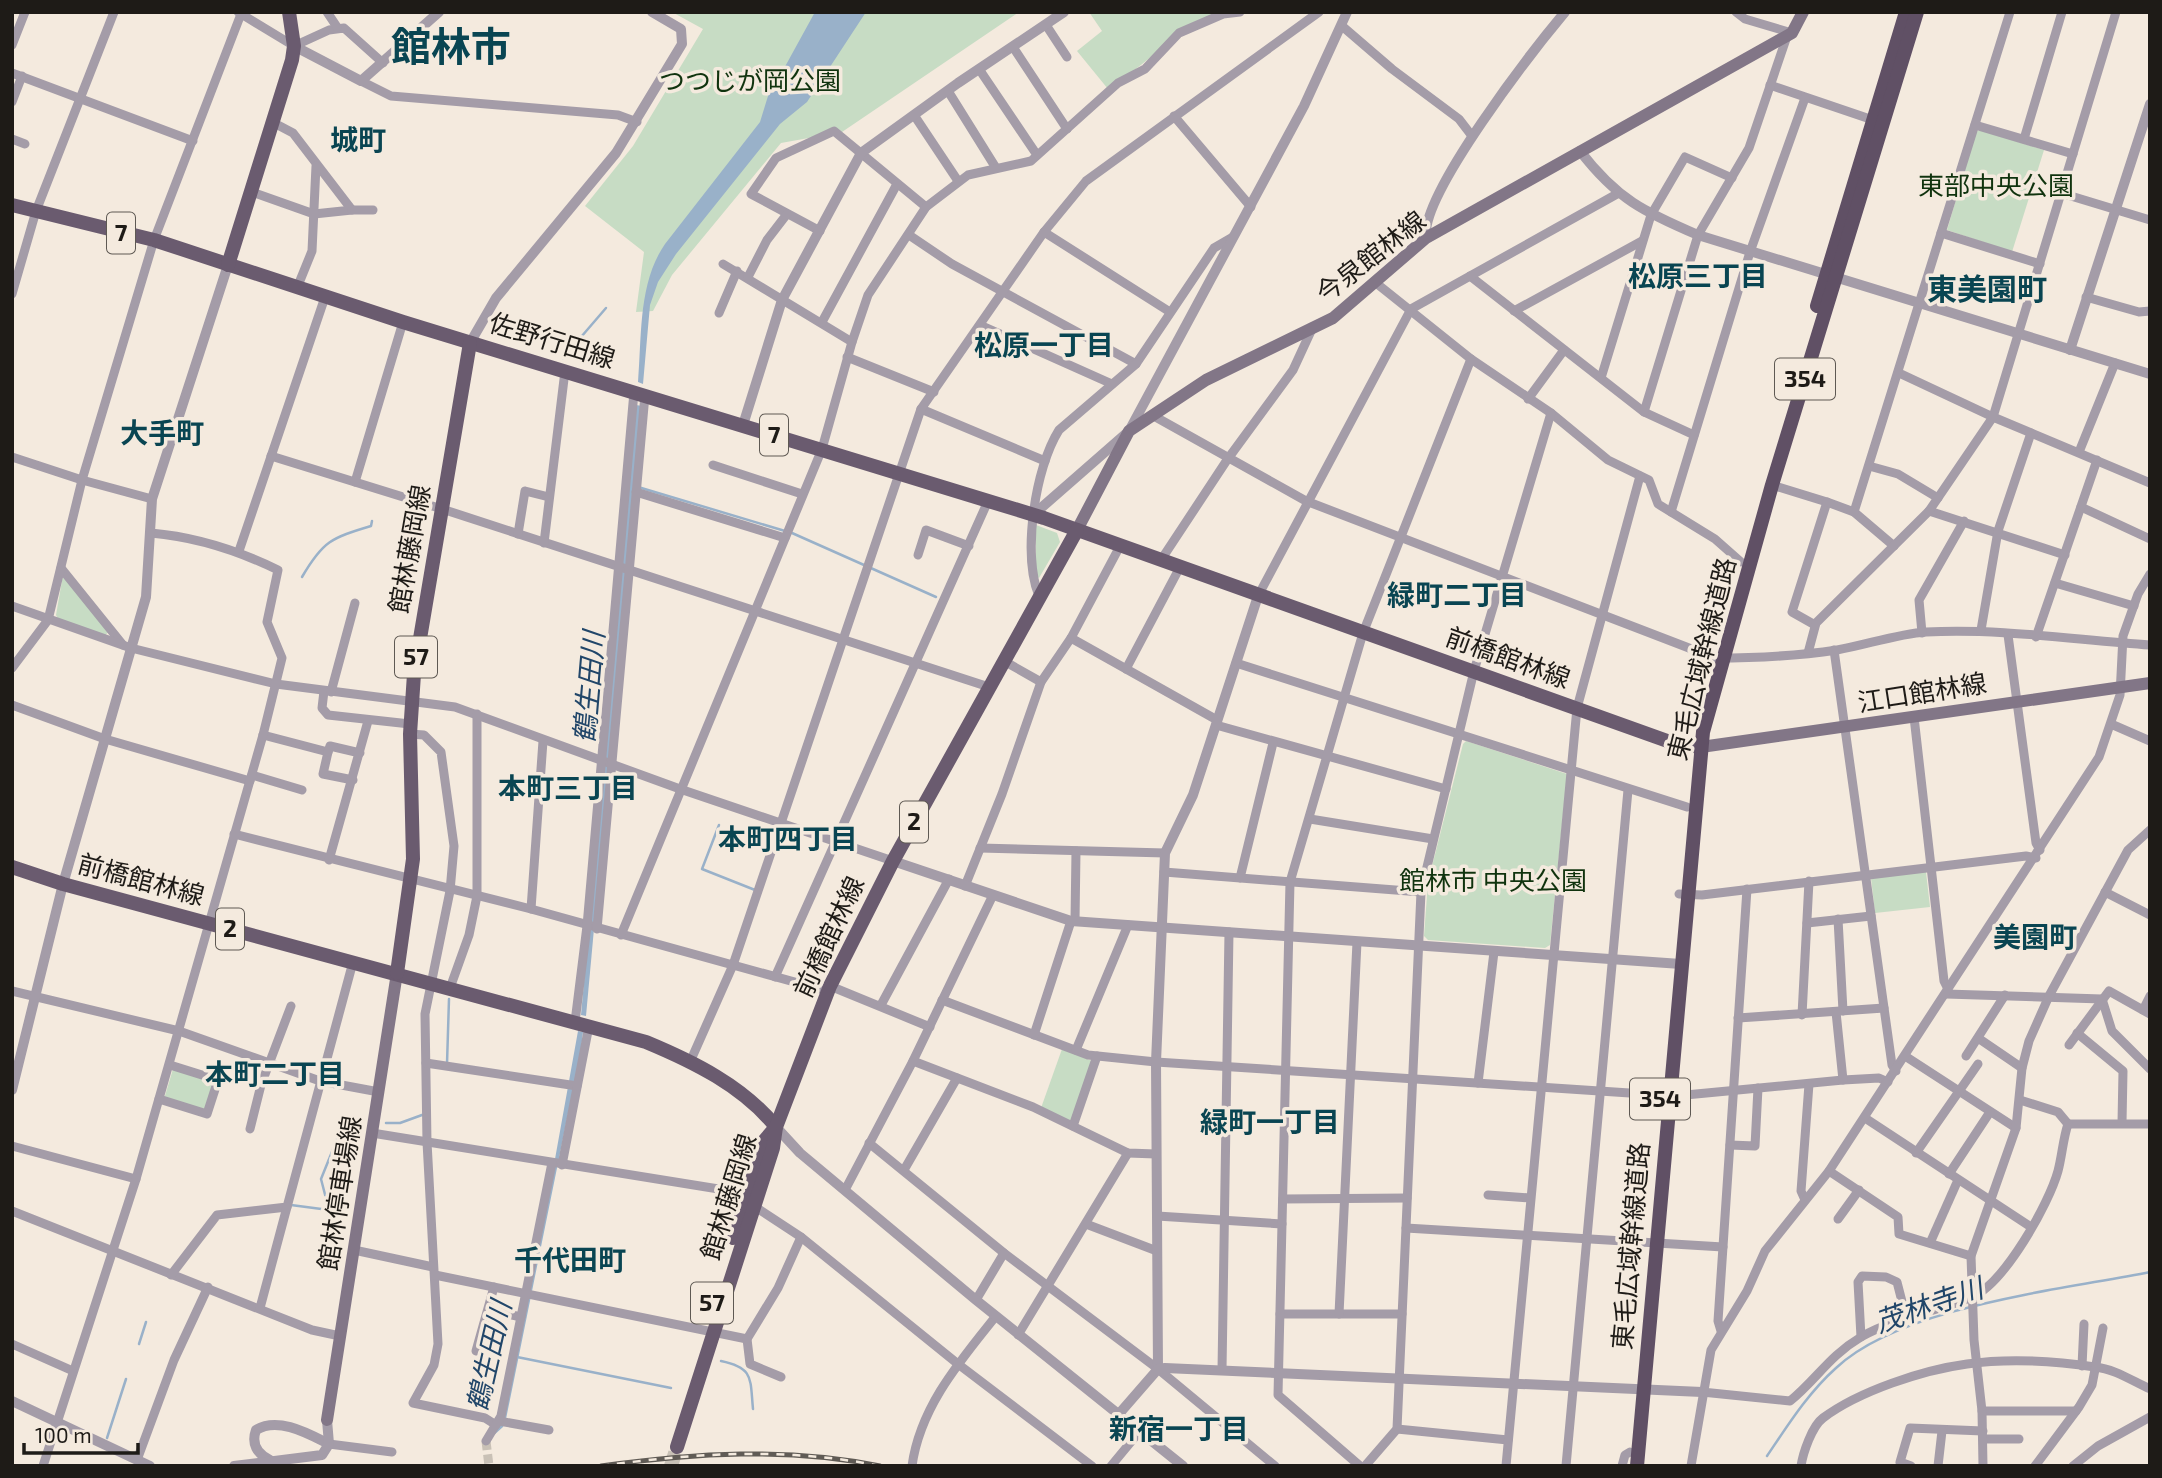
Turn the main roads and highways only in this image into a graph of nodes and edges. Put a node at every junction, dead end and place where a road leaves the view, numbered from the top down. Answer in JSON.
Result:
{"nodes":[{"id":1,"x":289,"y":12,"type":"edge"},
{"id":2,"x":1803,"y":12,"type":"edge"},
{"id":3,"x":1906,"y":12,"type":"edge"},
{"id":4,"x":1917,"y":12,"type":"edge"},
{"id":5,"x":12,"y":205,"type":"edge"},
{"id":6,"x":228,"y":265,"type":"junction"},
{"id":7,"x":1831,"y":277,"type":"junction"},
{"id":8,"x":470,"y":342,"type":"junction"},
{"id":9,"x":1077,"y":530,"type":"junction"},
{"id":10,"x":1719,"y":658,"type":"junction"},
{"id":11,"x":2150,"y":683,"type":"edge"},
{"id":12,"x":1697,"y":747,"type":"junction"},
{"id":13,"x":12,"y":867,"type":"edge"},
{"id":14,"x":1683,"y":895,"type":"junction"},
{"id":15,"x":397,"y":974,"type":"junction"},
{"id":16,"x":776,"y":1127,"type":"junction"},
{"id":17,"x":327,"y":1420,"type":"road end"},
{"id":18,"x":672,"y":1448,"type":"tunnel mouth"},
{"id":19,"x":1635,"y":1459,"type":"edge"}],
"edges":[{"from":1,"to":6,"type":"main road"},
{"from":2,"to":9,"type":"main road","name":"今泉館林線"},
{"from":3,"to":7,"type":"highway","name":"東毛広域幹線道路","number":"354"},
{"from":4,"to":7,"type":"highway","name":"東毛広域幹線道路","number":"354"},
{"from":5,"to":6,"type":"main road","name":"佐野行田線","number":"7"},
{"from":6,"to":8,"type":"main road","name":"佐野行田線","number":"7"},
{"from":7,"to":10,"type":"highway","name":"東毛広域幹線道路","number":"354"},
{"from":7,"to":10,"type":"highway","name":"東毛広域幹線道路","number":"354"},
{"from":8,"to":9,"type":"main road","name":"佐野行田線","number":"7"},
{"from":8,"to":15,"type":"main road","name":"館林藤岡線","number":"57"},
{"from":9,"to":12,"type":"main road","name":"前橋館林線"},
{"from":9,"to":16,"type":"main road","name":"前橋館林線","number":"2"},
{"from":10,"to":12,"type":"highway","name":"東毛広域幹線道路","number":"354"},
{"from":11,"to":12,"type":"main road","name":"江口館林線"},
{"from":12,"to":14,"type":"highway","name":"東毛広域幹線道路","number":"354"},
{"from":12,"to":14,"type":"highway","name":"東毛広域幹線道路","number":"354"},
{"from":13,"to":15,"type":"main road","name":"前橋館林線","number":"2"},
{"from":14,"to":19,"type":"highway","name":"東毛広域幹線道路","number":"354"},
{"from":15,"to":16,"type":"main road","name":"前橋館林線","number":"2"},
{"from":15,"to":17,"type":"main road","name":"館林停車場線"},
{"from":16,"to":18,"type":"main road","name":"館林藤岡線","number":"57"}]}
